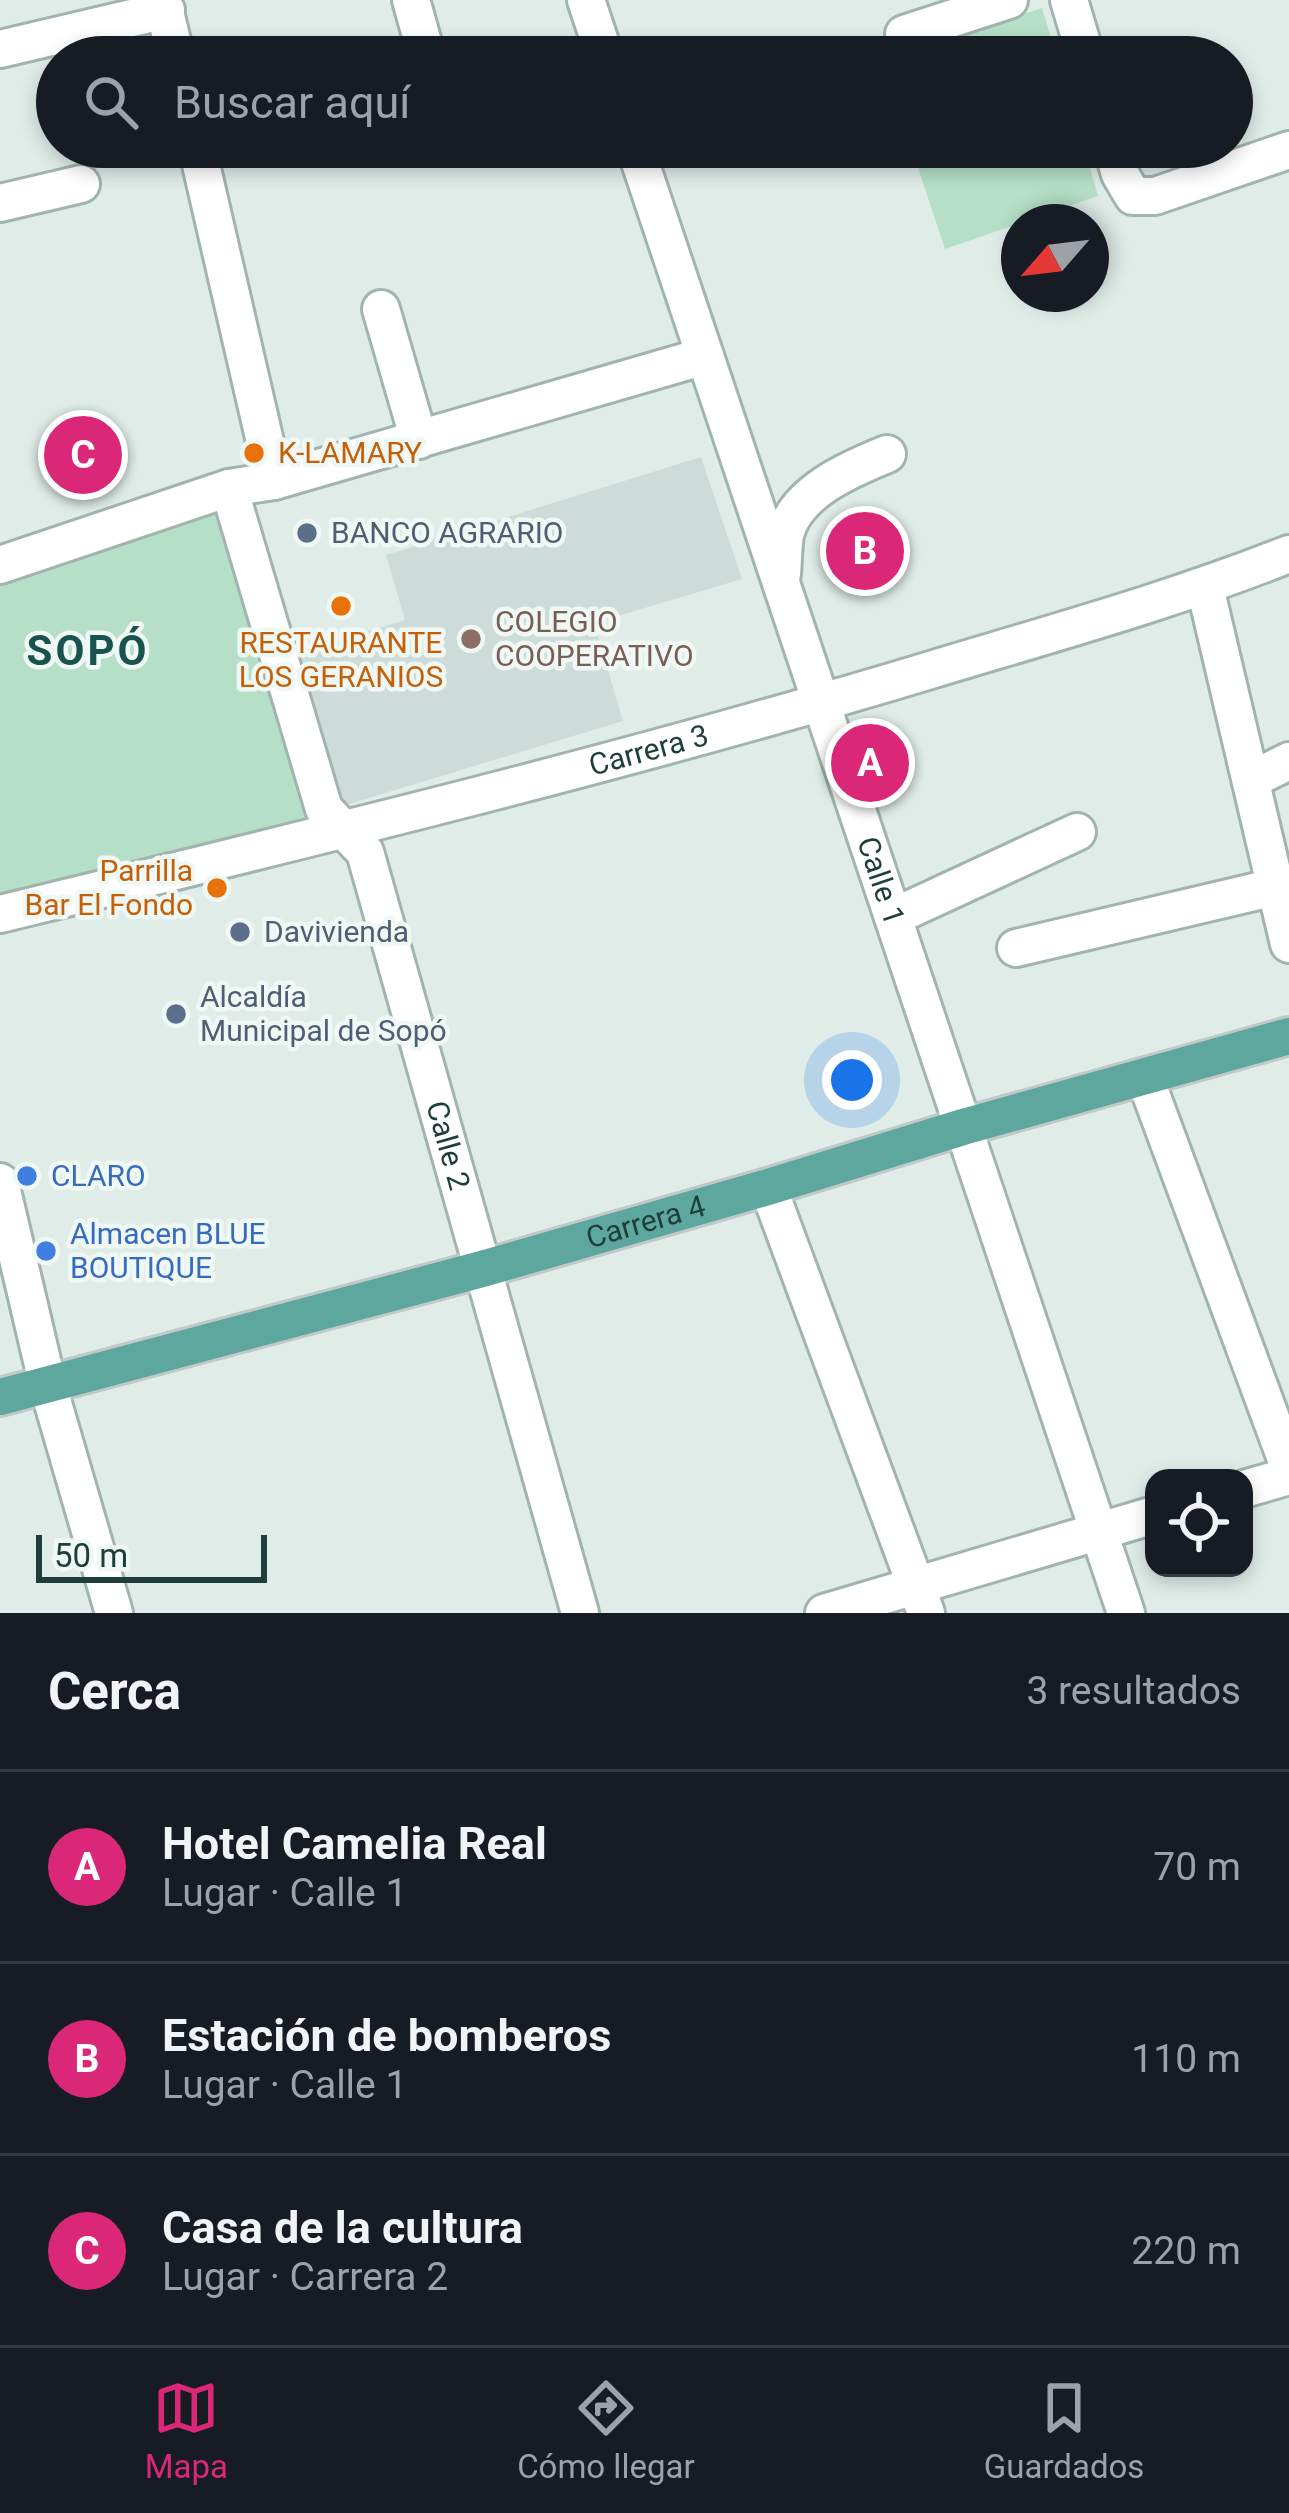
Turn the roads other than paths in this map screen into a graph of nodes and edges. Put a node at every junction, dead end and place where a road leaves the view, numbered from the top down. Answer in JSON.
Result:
{"nodes":[{"id":1,"x":411,"y":0,"type":"edge"},
{"id":2,"x":586,"y":0,"type":"edge"},
{"id":3,"x":1009,"y":0,"type":"edge"},
{"id":4,"x":164,"y":5,"type":"edge"},
{"id":5,"x":904,"y":34,"type":"dead end"},
{"id":6,"x":51,"y":36,"type":"edge"},
{"id":7,"x":171,"y":36,"type":"edge"},
{"id":8,"x":422,"y":36,"type":"edge"},
{"id":9,"x":598,"y":36,"type":"edge"},
{"id":10,"x":36,"y":40,"type":"edge"},
{"id":11,"x":0,"y":50,"type":"edge"},
{"id":12,"x":1289,"y":150,"type":"edge"},
{"id":13,"x":1253,"y":162,"type":"edge"},
{"id":14,"x":202,"y":168,"type":"edge"},
{"id":15,"x":642,"y":168,"type":"edge"},
{"id":16,"x":1118,"y":168,"type":"edge"},
{"id":17,"x":1237,"y":168,"type":"edge"},
{"id":18,"x":81,"y":184,"type":"dead end"},
{"id":19,"x":0,"y":203,"type":"edge"},
{"id":20,"x":381,"y":309,"type":"dead end"},
{"id":21,"x":705,"y":356,"type":"junction"},
{"id":22,"x":419,"y":440,"type":"junction"},
{"id":23,"x":886,"y":454,"type":"dead end"},
{"id":24,"x":274,"y":481,"type":"junction"},
{"id":25,"x":229,"y":488,"type":"junction"},
{"id":26,"x":1289,"y":554,"type":"edge"},
{"id":27,"x":0,"y":566,"type":"edge"},
{"id":28,"x":781,"y":584,"type":"junction"},
{"id":29,"x":1205,"y":587,"type":"junction"},
{"id":30,"x":821,"y":703,"type":"junction"},
{"id":31,"x":1289,"y":761,"type":"edge"},
{"id":32,"x":1251,"y":781,"type":"junction"},
{"id":33,"x":345,"y":830,"type":"junction"},
{"id":34,"x":1077,"y":832,"type":"dead end"},
{"id":35,"x":1276,"y":887,"type":"junction"},
{"id":36,"x":0,"y":914,"type":"edge"},
{"id":37,"x":893,"y":917,"type":"junction"},
{"id":38,"x":1289,"y":944,"type":"edge"},
{"id":39,"x":1016,"y":948,"type":"dead end"},
{"id":40,"x":1289,"y":1036,"type":"edge"},
{"id":41,"x":1144,"y":1078,"type":"junction"},
{"id":42,"x":963,"y":1126,"type":"junction"},
{"id":43,"x":0,"y":1182,"type":"edge"},
{"id":44,"x":768,"y":1187,"type":"junction"},
{"id":45,"x":482,"y":1269,"type":"junction"},
{"id":46,"x":48,"y":1386,"type":"junction"},
{"id":47,"x":0,"y":1397,"type":"edge"},
{"id":48,"x":1289,"y":1466,"type":"edge"},
{"id":49,"x":1289,"y":1476,"type":"edge"},
{"id":50,"x":1253,"y":1486,"type":"edge"},
{"id":51,"x":1145,"y":1519,"type":"edge"},
{"id":52,"x":1099,"y":1532,"type":"junction"},
{"id":53,"x":922,"y":1599,"type":"edge"},
{"id":54,"x":114,"y":1613,"type":"edge"},
{"id":55,"x":580,"y":1613,"type":"edge"},
{"id":56,"x":824,"y":1613,"type":"edge"},
{"id":57,"x":1126,"y":1613,"type":"edge"}],
"edges":[{"from":1,"to":8,"type":"street"},
{"from":2,"to":9,"type":"street"},
{"from":3,"to":5,"type":"street"},
{"from":4,"to":6,"type":"street"},
{"from":4,"to":7,"type":"street"},
{"from":10,"to":11,"type":"street"},
{"from":12,"to":13,"type":"street"},
{"from":14,"to":24,"type":"street"},
{"from":15,"to":21,"type":"street","name":"Calle 1"},
{"from":16,"to":17,"type":"street"},
{"from":18,"to":19,"type":"street"},
{"from":20,"to":22,"type":"street"},
{"from":21,"to":22,"type":"street"},
{"from":21,"to":28,"type":"street","name":"Calle 1"},
{"from":22,"to":24,"type":"street"},
{"from":23,"to":28,"type":"street"},
{"from":24,"to":25,"type":"street"},
{"from":25,"to":27,"type":"street"},
{"from":25,"to":33,"type":"street","name":"Calle 2"},
{"from":26,"to":29,"type":"street","name":"Carrera 3"},
{"from":28,"to":30,"type":"street","name":"Calle 1"},
{"from":29,"to":30,"type":"street","name":"Carrera 3"},
{"from":29,"to":32,"type":"street"},
{"from":30,"to":33,"type":"street","name":"Carrera 3"},
{"from":30,"to":37,"type":"street","name":"Calle 1"},
{"from":31,"to":32,"type":"street"},
{"from":32,"to":35,"type":"street"},
{"from":33,"to":36,"type":"street","name":"Carrera 3"},
{"from":33,"to":45,"type":"street","name":"Calle 2"},
{"from":34,"to":37,"type":"street"},
{"from":35,"to":38,"type":"street"},
{"from":35,"to":39,"type":"street"},
{"from":37,"to":42,"type":"street","name":"Calle 1"},
{"from":40,"to":41,"type":"main road","name":"Carrera 4"},
{"from":41,"to":42,"type":"main road","name":"Carrera 4"},
{"from":41,"to":48,"type":"street"},
{"from":42,"to":44,"type":"main road","name":"Carrera 4"},
{"from":42,"to":52,"type":"street","name":"Calle 1"},
{"from":43,"to":46,"type":"street"},
{"from":44,"to":45,"type":"main road","name":"Carrera 4"},
{"from":44,"to":53,"type":"street"},
{"from":45,"to":46,"type":"main road","name":"Carrera 4"},
{"from":45,"to":55,"type":"street","name":"Calle 2"},
{"from":46,"to":47,"type":"main road","name":"Carrera 4"},
{"from":46,"to":54,"type":"street"},
{"from":49,"to":50,"type":"street"},
{"from":51,"to":52,"type":"street"},
{"from":52,"to":53,"type":"street"},
{"from":52,"to":57,"type":"street","name":"Calle 1"},
{"from":53,"to":56,"type":"street"}]}
